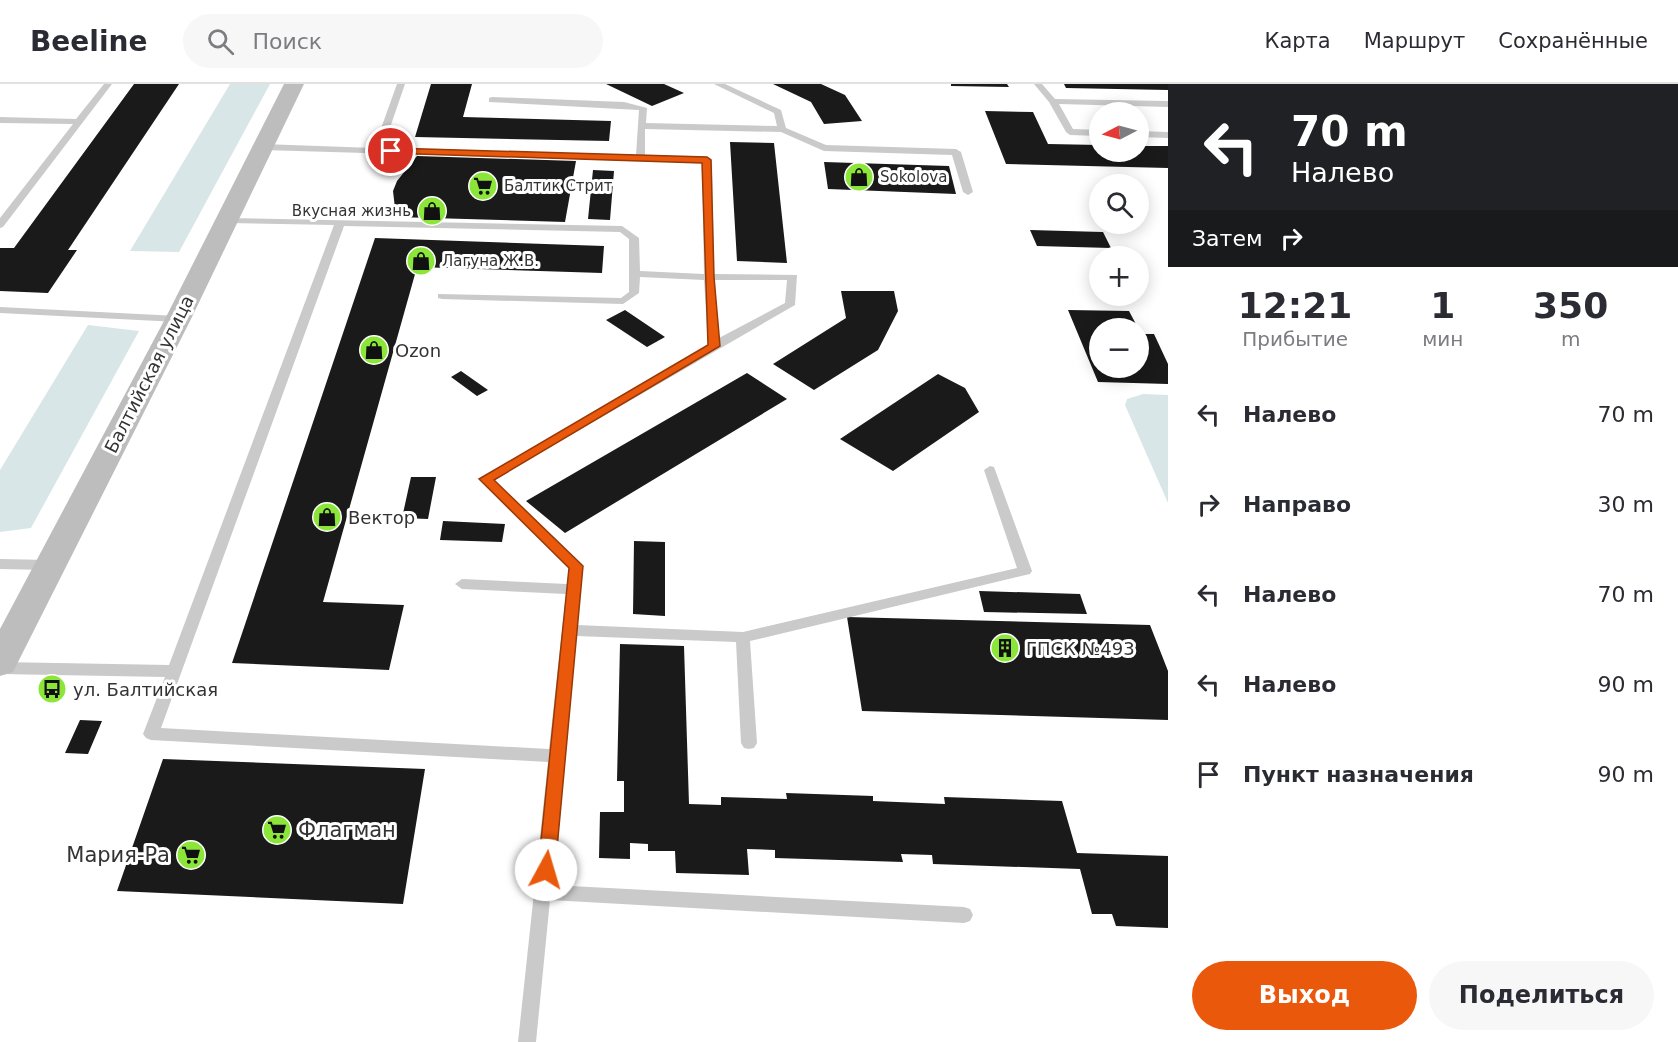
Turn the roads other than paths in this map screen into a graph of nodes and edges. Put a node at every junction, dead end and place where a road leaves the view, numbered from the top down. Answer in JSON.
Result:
{"nodes":[{"id":1,"x":108,"y":84,"type":"edge"},
{"id":2,"x":294,"y":84,"type":"edge"},
{"id":3,"x":401,"y":84,"type":"edge"},
{"id":4,"x":718,"y":84,"type":"edge"},
{"id":5,"x":1038,"y":84,"type":"edge"},
{"id":6,"x":492,"y":100,"type":"dead end"},
{"id":7,"x":1053,"y":101,"type":"junction"},
{"id":8,"x":1168,"y":104,"type":"edge"},
{"id":9,"x":0,"y":120,"type":"edge"},
{"id":10,"x":79,"y":122,"type":"junction"},
{"id":11,"x":641,"y":126,"type":"junction"},
{"id":12,"x":782,"y":129,"type":"junction"},
{"id":13,"x":1089,"y":133,"type":"edge"},
{"id":14,"x":1149,"y":134,"type":"edge"},
{"id":15,"x":1168,"y":135,"type":"edge"},
{"id":16,"x":263,"y":147,"type":"junction"},
{"id":17,"x":378,"y":150,"type":"junction"},
{"id":18,"x":640,"y":158,"type":"junction"},
{"id":19,"x":968,"y":192,"type":"dead end"},
{"id":20,"x":228,"y":220,"type":"junction"},
{"id":21,"x":340,"y":222,"type":"junction"},
{"id":22,"x":0,"y":225,"type":"edge"},
{"id":23,"x":635,"y":274,"type":"junction"},
{"id":24,"x":709,"y":277,"type":"junction"},
{"id":25,"x":442,"y":296,"type":"dead end"},
{"id":26,"x":0,"y":310,"type":"edge"},
{"id":27,"x":178,"y":319,"type":"junction"},
{"id":28,"x":714,"y":346,"type":"junction"},
{"id":29,"x":990,"y":470,"type":"dead end"},
{"id":30,"x":0,"y":564,"type":"edge"},
{"id":31,"x":50,"y":565,"type":"junction"},
{"id":32,"x":462,"y":584,"type":"dead end"},
{"id":33,"x":574,"y":589,"type":"junction"},
{"id":34,"x":570,"y":630,"type":"junction"},
{"id":35,"x":743,"y":637,"type":"junction"},
{"id":36,"x":0,"y":662,"type":"edge"},
{"id":37,"x":0,"y":668,"type":"edge"},
{"id":38,"x":176,"y":670,"type":"junction"},
{"id":39,"x":749,"y":743,"type":"dead end"},
{"id":40,"x":558,"y":756,"type":"junction"},
{"id":41,"x":544,"y":892,"type":"junction"},
{"id":42,"x":964,"y":915,"type":"dead end"},
{"id":43,"x":528,"y":1042,"type":"edge"}],
"edges":[{"from":1,"to":10,"type":"lane"},
{"from":2,"to":16,"type":"main road","name":"Балтийская улица"},
{"from":3,"to":17,"type":"lane"},
{"from":4,"to":12,"type":"lane"},
{"from":5,"to":7,"type":"lane"},
{"from":6,"to":11,"type":"lane"},
{"from":7,"to":8,"type":"lane"},
{"from":7,"to":13,"type":"lane"},
{"from":9,"to":10,"type":"lane"},
{"from":10,"to":22,"type":"lane"},
{"from":11,"to":12,"type":"lane"},
{"from":11,"to":18,"type":"lane"},
{"from":12,"to":19,"type":"lane"},
{"from":14,"to":15,"type":"lane"},
{"from":16,"to":17,"type":"lane"},
{"from":16,"to":20,"type":"main road","name":"Балтийская улица"},
{"from":17,"to":18,"type":"lane"},
{"from":18,"to":24,"type":"lane"},
{"from":20,"to":21,"type":"lane"},
{"from":20,"to":27,"type":"main road","name":"Балтийская улица"},
{"from":21,"to":23,"type":"lane"},
{"from":21,"to":38,"type":"lane"},
{"from":23,"to":24,"type":"lane"},
{"from":23,"to":25,"type":"lane"},
{"from":24,"to":28,"type":"lane"},
{"from":24,"to":28,"type":"lane"},
{"from":26,"to":27,"type":"lane"},
{"from":27,"to":31,"type":"main road","name":"Балтийская улица"},
{"from":28,"to":33,"type":"lane"},
{"from":29,"to":35,"type":"lane"},
{"from":30,"to":31,"type":"lane"},
{"from":31,"to":36,"type":"main road","name":"Балтийская улица"},
{"from":32,"to":33,"type":"lane"},
{"from":33,"to":34,"type":"lane"},
{"from":34,"to":35,"type":"lane"},
{"from":34,"to":40,"type":"lane"},
{"from":35,"to":39,"type":"lane"},
{"from":37,"to":38,"type":"lane"},
{"from":38,"to":40,"type":"lane"},
{"from":40,"to":41,"type":"lane"},
{"from":41,"to":42,"type":"lane"},
{"from":41,"to":43,"type":"lane"}]}
